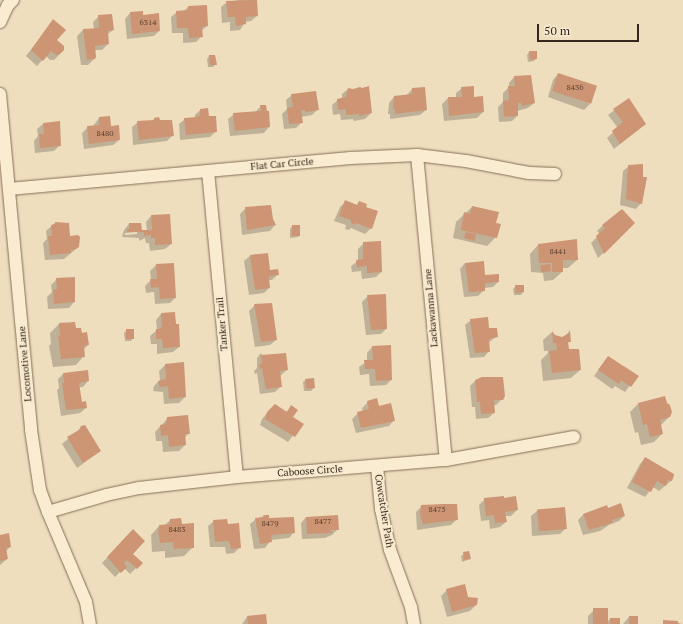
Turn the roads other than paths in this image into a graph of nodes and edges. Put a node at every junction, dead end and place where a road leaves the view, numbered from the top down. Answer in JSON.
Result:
{"nodes":[{"id":1,"x":13,"y":0,"type":"edge"},
{"id":2,"x":0,"y":22,"type":"edge"},
{"id":3,"x":0,"y":94,"type":"edge"},
{"id":4,"x":417,"y":156,"type":"junction"},
{"id":5,"x":208,"y":171,"type":"junction"},
{"id":6,"x":554,"y":174,"type":"dead end"},
{"id":7,"x":9,"y":189,"type":"junction"},
{"id":8,"x":574,"y":437,"type":"dead end"},
{"id":9,"x":446,"y":460,"type":"junction"},
{"id":10,"x":377,"y":466,"type":"junction"},
{"id":11,"x":237,"y":477,"type":"junction"},
{"id":12,"x":48,"y":512,"type":"junction"},
{"id":13,"x":90,"y":624,"type":"edge"},
{"id":14,"x":414,"y":624,"type":"edge"}],
"edges":[{"from":1,"to":2,"type":"street"},
{"from":3,"to":7,"type":"street","name":"Locomotive Lane"},
{"from":4,"to":5,"type":"street","name":"Flat Car Circle"},
{"from":4,"to":6,"type":"street","name":"Flat Car Circle"},
{"from":4,"to":9,"type":"street","name":"Lackawanna Lane"},
{"from":5,"to":7,"type":"street","name":"Flat Car Circle"},
{"from":5,"to":11,"type":"street","name":"Tanker Trail"},
{"from":7,"to":12,"type":"street","name":"Locomotive Lane"},
{"from":8,"to":9,"type":"street","name":"Caboose Circle"},
{"from":9,"to":10,"type":"street","name":"Caboose Circle"},
{"from":10,"to":11,"type":"street","name":"Caboose Circle"},
{"from":10,"to":14,"type":"street","name":"Cowcatcher Path"},
{"from":11,"to":12,"type":"street","name":"Caboose Circle"},
{"from":12,"to":13,"type":"street","name":"Locomotive Lane"}]}
